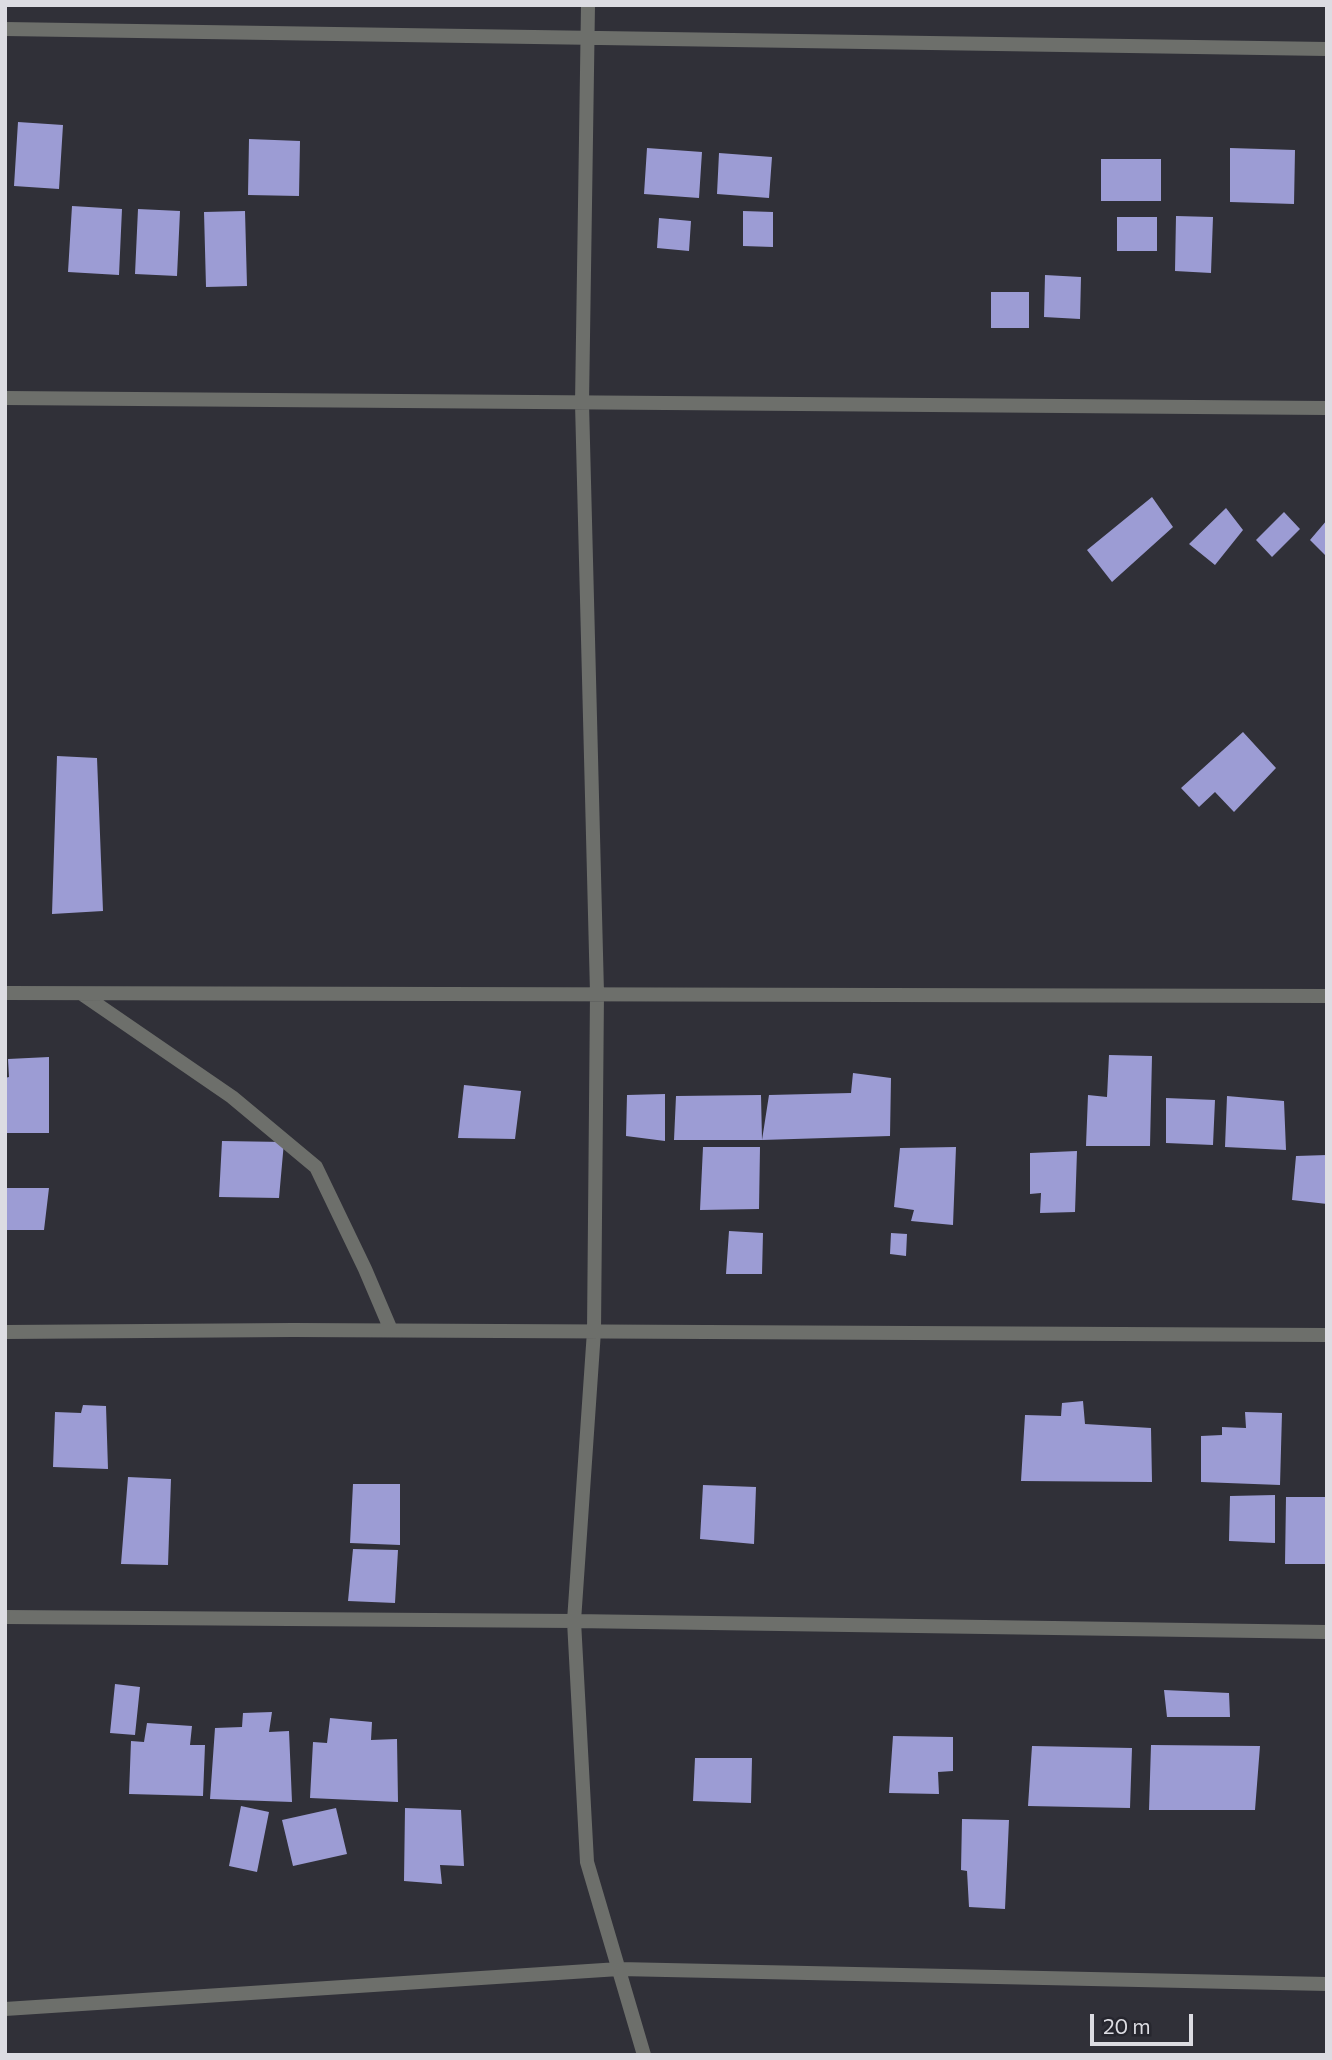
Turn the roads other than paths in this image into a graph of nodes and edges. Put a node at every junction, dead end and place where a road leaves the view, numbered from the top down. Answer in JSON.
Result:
{"nodes":[{"id":1,"x":588,"y":5,"type":"edge"},
{"id":2,"x":5,"y":29,"type":"edge"},
{"id":3,"x":587,"y":38,"type":"junction"},
{"id":4,"x":1327,"y":49,"type":"edge"},
{"id":5,"x":5,"y":398,"type":"edge"},
{"id":6,"x":582,"y":402,"type":"junction"},
{"id":7,"x":1327,"y":408,"type":"edge"},
{"id":8,"x":5,"y":993,"type":"edge"},
{"id":9,"x":82,"y":993,"type":"junction"},
{"id":10,"x":597,"y":993,"type":"junction"},
{"id":11,"x":1327,"y":996,"type":"edge"},
{"id":12,"x":391,"y":1331,"type":"junction"},
{"id":13,"x":594,"y":1331,"type":"junction"},
{"id":14,"x":5,"y":1332,"type":"edge"},
{"id":15,"x":1327,"y":1335,"type":"edge"},
{"id":16,"x":5,"y":1617,"type":"edge"},
{"id":17,"x":574,"y":1621,"type":"junction"},
{"id":18,"x":1327,"y":1632,"type":"edge"},
{"id":19,"x":619,"y":1969,"type":"junction"},
{"id":20,"x":1327,"y":1984,"type":"edge"},
{"id":21,"x":5,"y":2009,"type":"edge"},
{"id":22,"x":645,"y":2055,"type":"edge"}],
"edges":[{"from":1,"to":3,"type":"street"},
{"from":2,"to":3,"type":"street"},
{"from":3,"to":4,"type":"street"},
{"from":3,"to":6,"type":"street"},
{"from":5,"to":6,"type":"street"},
{"from":6,"to":7,"type":"street"},
{"from":6,"to":10,"type":"street"},
{"from":8,"to":9,"type":"street"},
{"from":9,"to":10,"type":"street"},
{"from":9,"to":12,"type":"street"},
{"from":10,"to":11,"type":"street"},
{"from":10,"to":13,"type":"street"},
{"from":12,"to":13,"type":"street"},
{"from":12,"to":14,"type":"street"},
{"from":13,"to":15,"type":"street"},
{"from":13,"to":17,"type":"street"},
{"from":16,"to":17,"type":"street"},
{"from":17,"to":18,"type":"street"},
{"from":17,"to":19,"type":"street"},
{"from":19,"to":20,"type":"street"},
{"from":19,"to":21,"type":"street"},
{"from":19,"to":22,"type":"street"}]}
